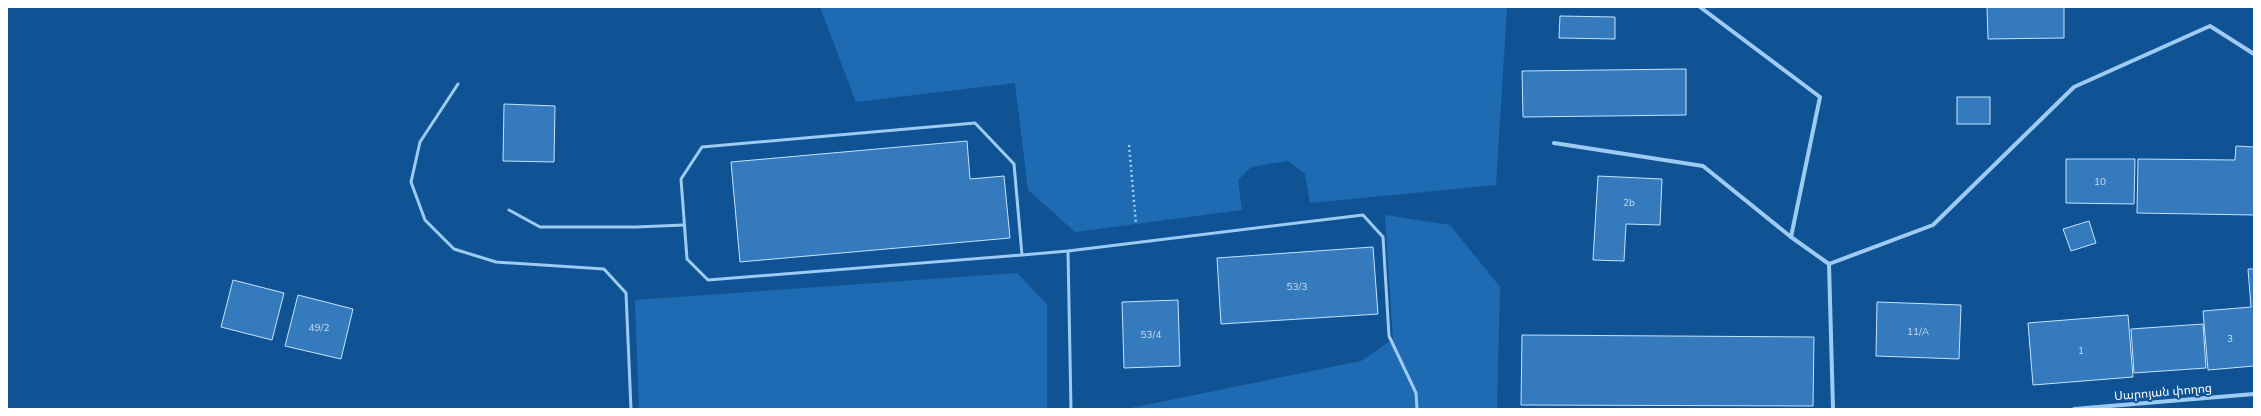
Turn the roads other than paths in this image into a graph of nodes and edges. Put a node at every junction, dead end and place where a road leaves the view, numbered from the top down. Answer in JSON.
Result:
{"nodes":[{"id":1,"x":1700,"y":7,"type":"edge"},
{"id":2,"x":2254,"y":54,"type":"edge"},
{"id":3,"x":458,"y":84,"type":"dead end"},
{"id":4,"x":1554,"y":142,"type":"dead end"},
{"id":5,"x":510,"y":210,"type":"dead end"},
{"id":6,"x":684,"y":225,"type":"junction"},
{"id":7,"x":1791,"y":237,"type":"junction"},
{"id":8,"x":1068,"y":251,"type":"junction"},
{"id":9,"x":1022,"y":255,"type":"junction"},
{"id":10,"x":1829,"y":264,"type":"junction"},
{"id":11,"x":2254,"y":394,"type":"edge"},
{"id":12,"x":631,"y":409,"type":"edge"},
{"id":13,"x":1071,"y":409,"type":"edge"},
{"id":14,"x":1416,"y":409,"type":"edge"},
{"id":15,"x":1833,"y":409,"type":"edge"},
{"id":16,"x":2074,"y":409,"type":"edge"}],
"edges":[{"from":1,"to":7,"type":"street"},
{"from":2,"to":10,"type":"street"},
{"from":3,"to":12,"type":"lane"},
{"from":4,"to":7,"type":"street"},
{"from":5,"to":6,"type":"lane"},
{"from":6,"to":9,"type":"lane"},
{"from":6,"to":9,"type":"lane"},
{"from":7,"to":10,"type":"street"},
{"from":8,"to":9,"type":"lane"},
{"from":8,"to":13,"type":"lane"},
{"from":8,"to":14,"type":"lane"},
{"from":10,"to":15,"type":"street"},
{"from":11,"to":16,"type":"street","name":"Սարոյան փողոց"}]}
